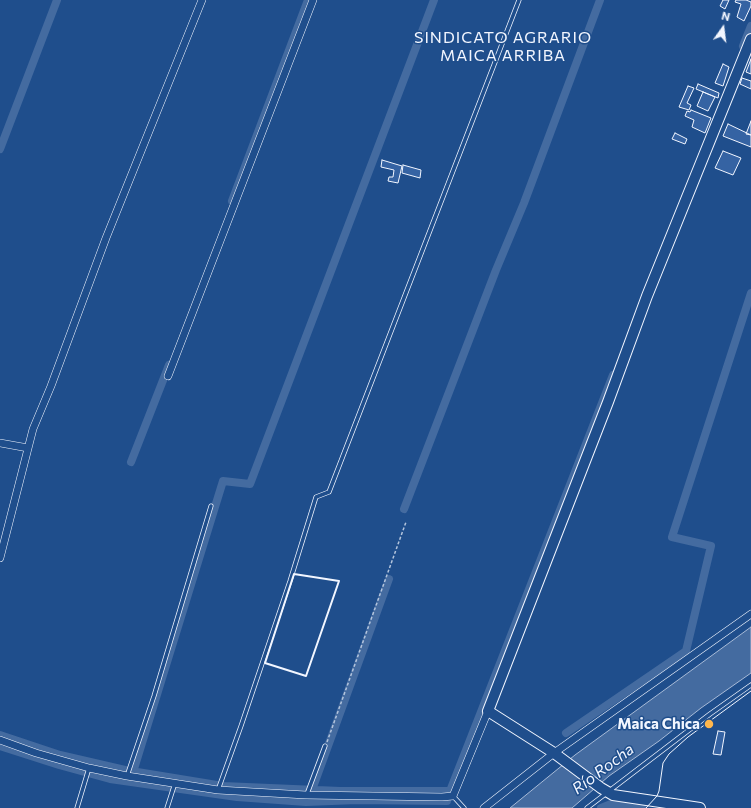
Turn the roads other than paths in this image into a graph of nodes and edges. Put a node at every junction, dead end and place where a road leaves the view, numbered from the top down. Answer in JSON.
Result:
{"nodes":[{"id":1,"x":202,"y":0,"type":"edge"},
{"id":2,"x":313,"y":0,"type":"edge"},
{"id":3,"x":519,"y":0,"type":"edge"},
{"id":4,"x":751,"y":39,"type":"edge"},
{"id":5,"x":168,"y":376,"type":"dead end"},
{"id":6,"x":0,"y":443,"type":"edge"},
{"id":7,"x":28,"y":448,"type":"junction"},
{"id":8,"x":211,"y":506,"type":"dead end"},
{"id":9,"x":0,"y":558,"type":"edge"},
{"id":10,"x":751,"y":614,"type":"edge"},
{"id":11,"x":751,"y":685,"type":"edge"},
{"id":12,"x":488,"y":711,"type":"junction"},
{"id":13,"x":0,"y":740,"type":"edge"},
{"id":14,"x":325,"y":746,"type":"road end"},
{"id":15,"x":556,"y":755,"type":"junction"},
{"id":16,"x":89,"y":768,"type":"junction"},
{"id":17,"x":127,"y":776,"type":"junction"},
{"id":18,"x":175,"y":783,"type":"junction"},
{"id":19,"x":218,"y":790,"type":"junction"},
{"id":20,"x":604,"y":790,"type":"junction"},
{"id":21,"x":306,"y":795,"type":"junction"},
{"id":22,"x":453,"y":796,"type":"junction"},
{"id":23,"x":77,"y":808,"type":"edge"},
{"id":24,"x":167,"y":808,"type":"edge"},
{"id":25,"x":464,"y":808,"type":"edge"},
{"id":26,"x":484,"y":808,"type":"edge"},
{"id":27,"x":587,"y":808,"type":"edge"},
{"id":28,"x":700,"y":808,"type":"edge"}],
"edges":[{"from":1,"to":7,"type":"street"},
{"from":2,"to":5,"type":"street"},
{"from":3,"to":19,"type":"lane"},
{"from":4,"to":12,"type":"street"},
{"from":6,"to":7,"type":"street"},
{"from":7,"to":9,"type":"street"},
{"from":8,"to":17,"type":"lane"},
{"from":10,"to":15,"type":"street"},
{"from":11,"to":20,"type":"lane"},
{"from":12,"to":15,"type":"street"},
{"from":12,"to":22,"type":"street"},
{"from":13,"to":16,"type":"street"},
{"from":14,"to":21,"type":"lane"},
{"from":15,"to":20,"type":"street"},
{"from":15,"to":26,"type":"street"},
{"from":16,"to":17,"type":"street"},
{"from":16,"to":23,"type":"lane"},
{"from":17,"to":18,"type":"street"},
{"from":18,"to":19,"type":"street"},
{"from":18,"to":24,"type":"lane"},
{"from":19,"to":21,"type":"street"},
{"from":20,"to":27,"type":"lane"},
{"from":20,"to":28,"type":"street"},
{"from":21,"to":22,"type":"street"},
{"from":22,"to":25,"type":"lane"}]}
